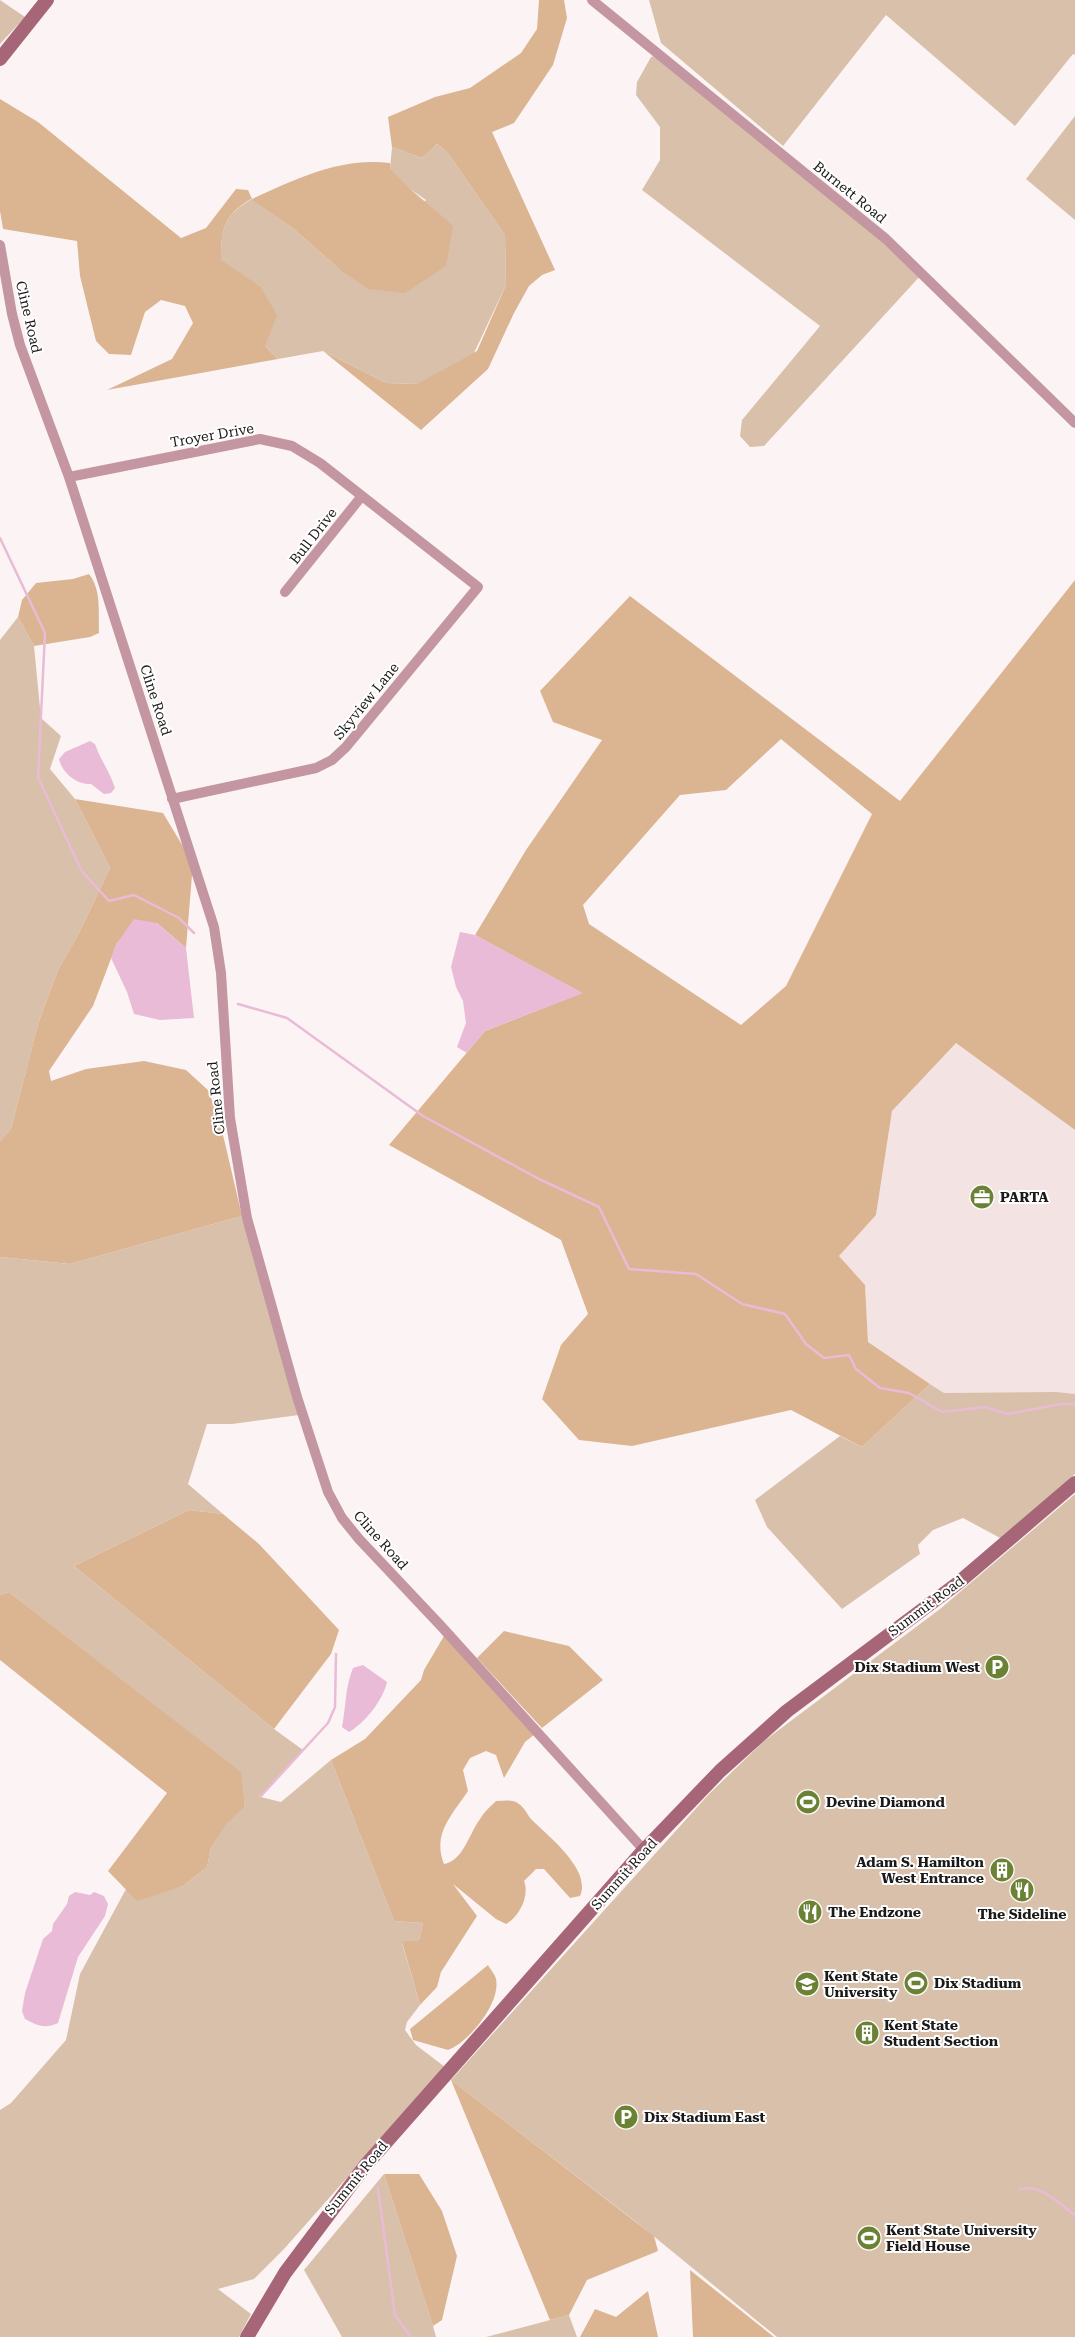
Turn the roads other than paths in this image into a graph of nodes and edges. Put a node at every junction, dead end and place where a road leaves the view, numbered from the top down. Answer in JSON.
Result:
{"nodes":[{"id":1,"x":47,"y":0,"type":"edge"},
{"id":2,"x":592,"y":0,"type":"edge"},
{"id":3,"x":0,"y":59,"type":"edge"},
{"id":4,"x":0,"y":245,"type":"edge"},
{"id":5,"x":1075,"y":423,"type":"edge"},
{"id":6,"x":69,"y":477,"type":"junction"},
{"id":7,"x":361,"y":497,"type":"junction"},
{"id":8,"x":443,"y":561,"type":"joint"},
{"id":9,"x":285,"y":592,"type":"dead end"},
{"id":10,"x":172,"y":799,"type":"junction"},
{"id":11,"x":1075,"y":1483,"type":"edge"},
{"id":12,"x":644,"y":1850,"type":"junction"},
{"id":13,"x":246,"y":2337,"type":"edge"}],
"edges":[{"from":1,"to":3,"type":"street"},
{"from":2,"to":5,"type":"street","name":"Burnett Road"},
{"from":4,"to":6,"type":"street","name":"Cline Road"},
{"from":6,"to":7,"type":"street","name":"Troyer Drive"},
{"from":6,"to":10,"type":"street","name":"Cline Road"},
{"from":7,"to":8,"type":"street","name":"Troyer Drive"},
{"from":7,"to":9,"type":"street","name":"Bull Drive"},
{"from":8,"to":10,"type":"street","name":"Skyview Lane"},
{"from":10,"to":12,"type":"street","name":"Cline Road"},
{"from":11,"to":12,"type":"street","name":"Summit Road"},
{"from":12,"to":13,"type":"street","name":"Summit Road"}]}
